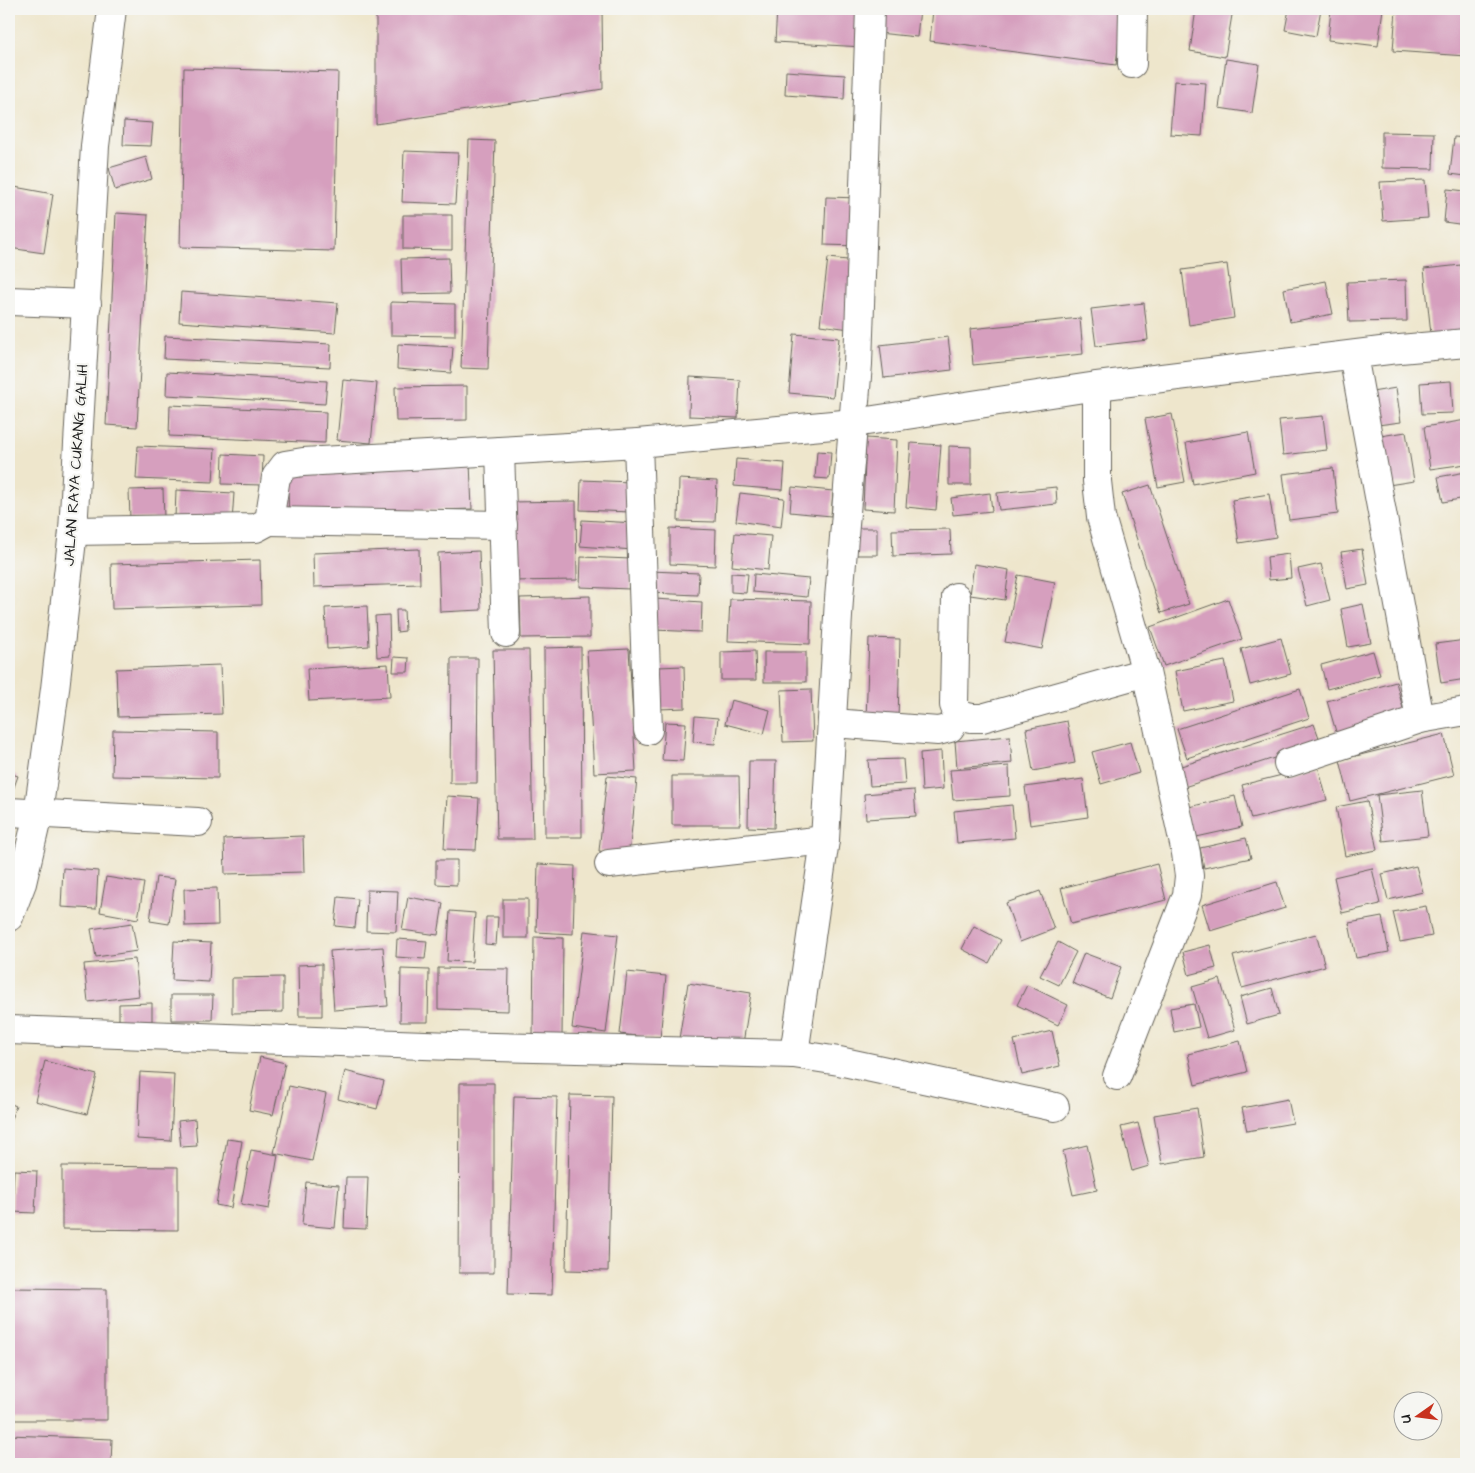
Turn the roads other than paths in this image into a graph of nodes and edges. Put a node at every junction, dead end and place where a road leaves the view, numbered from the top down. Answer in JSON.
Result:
{"nodes":[{"id":1,"x":112,"y":9,"type":"edge"},
{"id":2,"x":870,"y":9,"type":"edge"},
{"id":3,"x":1133,"y":9,"type":"edge"},
{"id":4,"x":1132,"y":64,"type":"dead end"},
{"id":5,"x":9,"y":301,"type":"edge"},
{"id":6,"x":87,"y":304,"type":"junction"},
{"id":7,"x":1466,"y":343,"type":"edge"},
{"id":8,"x":1353,"y":355,"type":"junction"},
{"id":9,"x":1097,"y":386,"type":"junction"},
{"id":10,"x":854,"y":423,"type":"junction"},
{"id":11,"x":638,"y":443,"type":"junction"},
{"id":12,"x":500,"y":451,"type":"junction"},
{"id":13,"x":269,"y":521,"type":"junction"},
{"id":14,"x":503,"y":525,"type":"junction"},
{"id":15,"x":73,"y":530,"type":"junction"},
{"id":16,"x":956,"y":597,"type":"dead end"},
{"id":17,"x":506,"y":633,"type":"dead end"},
{"id":18,"x":1146,"y":672,"type":"junction"},
{"id":19,"x":1466,"y":711,"type":"edge"},
{"id":20,"x":958,"y":715,"type":"junction"},
{"id":21,"x":1420,"y":719,"type":"junction"},
{"id":22,"x":833,"y":723,"type":"junction"},
{"id":23,"x":648,"y":730,"type":"dead end"},
{"id":24,"x":1288,"y":763,"type":"dead end"},
{"id":25,"x":9,"y":812,"type":"edge"},
{"id":26,"x":38,"y":814,"type":"junction"},
{"id":27,"x":198,"y":822,"type":"dead end"},
{"id":28,"x":824,"y":840,"type":"junction"},
{"id":29,"x":609,"y":864,"type":"dead end"},
{"id":30,"x":15,"y":882,"type":"edge"},
{"id":31,"x":9,"y":917,"type":"edge"},
{"id":32,"x":9,"y":1030,"type":"edge"},
{"id":33,"x":794,"y":1054,"type":"junction"},
{"id":34,"x":1117,"y":1076,"type":"dead end"},
{"id":35,"x":1055,"y":1107,"type":"dead end"}],
"edges":[{"from":1,"to":6,"type":"street","name":"JALAN RAYA CUKANG GALIH"},
{"from":2,"to":10,"type":"street"},
{"from":3,"to":4,"type":"street"},
{"from":5,"to":6,"type":"street"},
{"from":6,"to":15,"type":"street","name":"JALAN RAYA CUKANG GALIH"},
{"from":7,"to":8,"type":"street"},
{"from":8,"to":9,"type":"street"},
{"from":8,"to":21,"type":"street"},
{"from":9,"to":10,"type":"street"},
{"from":9,"to":18,"type":"street"},
{"from":10,"to":11,"type":"street"},
{"from":10,"to":22,"type":"street"},
{"from":11,"to":12,"type":"street"},
{"from":11,"to":23,"type":"street"},
{"from":12,"to":13,"type":"street"},
{"from":12,"to":14,"type":"street"},
{"from":13,"to":14,"type":"street"},
{"from":13,"to":15,"type":"street"},
{"from":14,"to":17,"type":"street"},
{"from":15,"to":26,"type":"street","name":"JALAN RAYA CUKANG GALIH"},
{"from":16,"to":20,"type":"street"},
{"from":18,"to":20,"type":"street"},
{"from":18,"to":34,"type":"street"},
{"from":19,"to":21,"type":"street"},
{"from":20,"to":22,"type":"street"},
{"from":21,"to":24,"type":"street"},
{"from":22,"to":28,"type":"street"},
{"from":25,"to":26,"type":"street"},
{"from":26,"to":27,"type":"street"},
{"from":26,"to":30,"type":"street","name":"JALAN RAYA CUKANG GALIH"},
{"from":28,"to":29,"type":"street"},
{"from":28,"to":33,"type":"street"},
{"from":30,"to":31,"type":"street","name":"JALAN RAYA CUKANG GALIH"},
{"from":32,"to":33,"type":"street"},
{"from":33,"to":35,"type":"street"}]}
